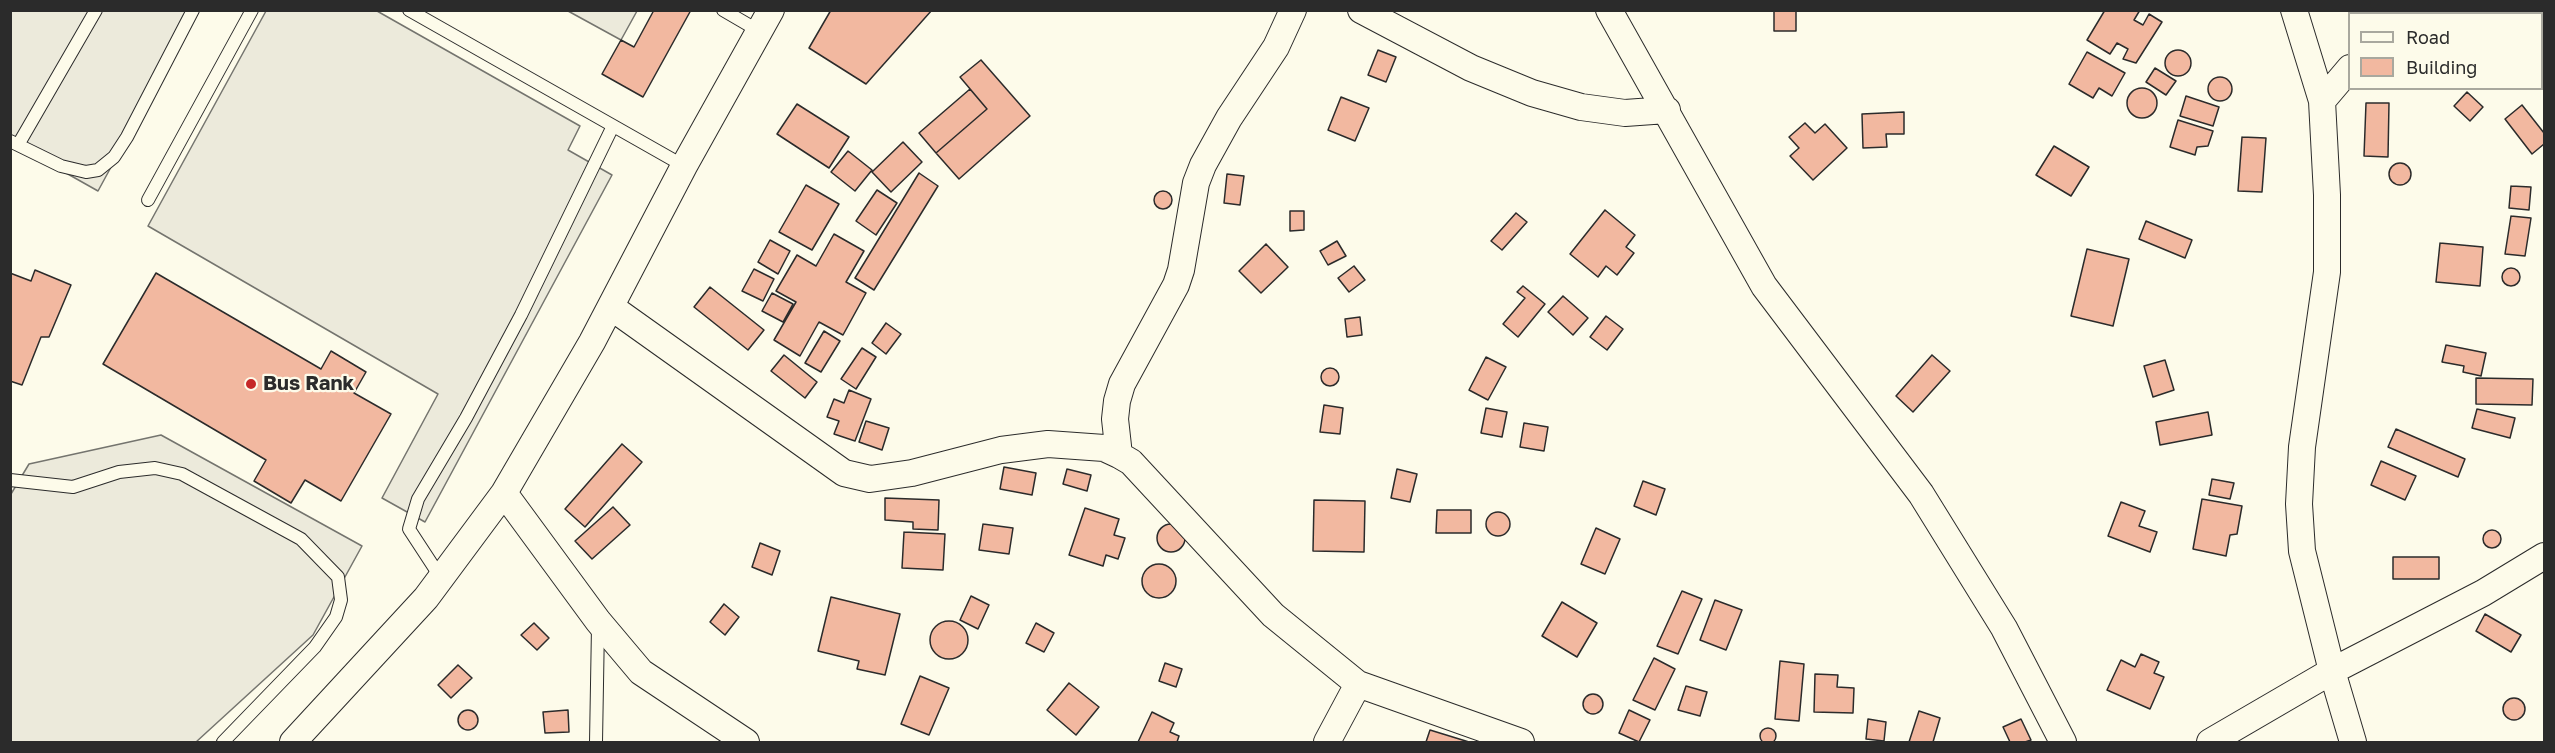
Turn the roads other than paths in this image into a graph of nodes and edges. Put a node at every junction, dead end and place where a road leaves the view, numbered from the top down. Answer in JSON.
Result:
{"nodes":[{"id":1,"x":96,"y":10,"type":"edge"},
{"id":2,"x":193,"y":10,"type":"edge"},
{"id":3,"x":252,"y":10,"type":"edge"},
{"id":4,"x":409,"y":10,"type":"edge"},
{"id":5,"x":723,"y":10,"type":"edge"},
{"id":6,"x":1293,"y":10,"type":"edge"},
{"id":7,"x":1361,"y":10,"type":"edge"},
{"id":8,"x":1609,"y":10,"type":"edge"},
{"id":9,"x":2294,"y":10,"type":"edge"},
{"id":10,"x":765,"y":20,"type":"edge"},
{"id":11,"x":2348,"y":69,"type":"edge"},
{"id":12,"x":2322,"y":101,"type":"junction"},
{"id":13,"x":1667,"y":110,"type":"junction"},
{"id":14,"x":613,"y":126,"type":"junction"},
{"id":15,"x":14,"y":143,"type":"edge"},
{"id":16,"x":684,"y":166,"type":"junction"},
{"id":17,"x":148,"y":200,"type":"dead end"},
{"id":18,"x":611,"y":307,"type":"junction"},
{"id":19,"x":1119,"y":455,"type":"junction"},
{"id":20,"x":10,"y":480,"type":"edge"},
{"id":21,"x":504,"y":493,"type":"junction"},
{"id":22,"x":2544,"y":556,"type":"edge"},
{"id":23,"x":441,"y":578,"type":"junction"},
{"id":24,"x":598,"y":621,"type":"junction"},
{"id":25,"x":2332,"y":671,"type":"junction"},
{"id":26,"x":1358,"y":684,"type":"junction"},
{"id":27,"x":223,"y":742,"type":"edge"},
{"id":28,"x":293,"y":742,"type":"edge"},
{"id":29,"x":596,"y":742,"type":"edge"},
{"id":30,"x":746,"y":742,"type":"edge"},
{"id":31,"x":1327,"y":742,"type":"edge"},
{"id":32,"x":1521,"y":742,"type":"edge"},
{"id":33,"x":2063,"y":742,"type":"edge"},
{"id":34,"x":2210,"y":742,"type":"edge"},
{"id":35,"x":2353,"y":742,"type":"edge"}],
"edges":[{"from":1,"to":15,"type":"lane"},
{"from":2,"to":15,"type":"lane"},
{"from":3,"to":17,"type":"lane"},
{"from":4,"to":14,"type":"lane"},
{"from":5,"to":10,"type":"lane"},
{"from":6,"to":19,"type":"street"},
{"from":7,"to":13,"type":"street"},
{"from":8,"to":13,"type":"street"},
{"from":9,"to":12,"type":"street"},
{"from":10,"to":16,"type":"street"},
{"from":11,"to":12,"type":"street"},
{"from":12,"to":25,"type":"street"},
{"from":13,"to":33,"type":"street"},
{"from":14,"to":16,"type":"lane"},
{"from":14,"to":23,"type":"lane"},
{"from":16,"to":18,"type":"street"},
{"from":18,"to":19,"type":"street"},
{"from":18,"to":21,"type":"street"},
{"from":19,"to":26,"type":"street"},
{"from":20,"to":27,"type":"lane"},
{"from":21,"to":23,"type":"street"},
{"from":21,"to":24,"type":"street"},
{"from":22,"to":25,"type":"street"},
{"from":23,"to":28,"type":"street"},
{"from":24,"to":29,"type":"lane"},
{"from":24,"to":30,"type":"street"},
{"from":25,"to":34,"type":"street"},
{"from":25,"to":35,"type":"street"},
{"from":26,"to":31,"type":"street"},
{"from":26,"to":32,"type":"street"}]}
